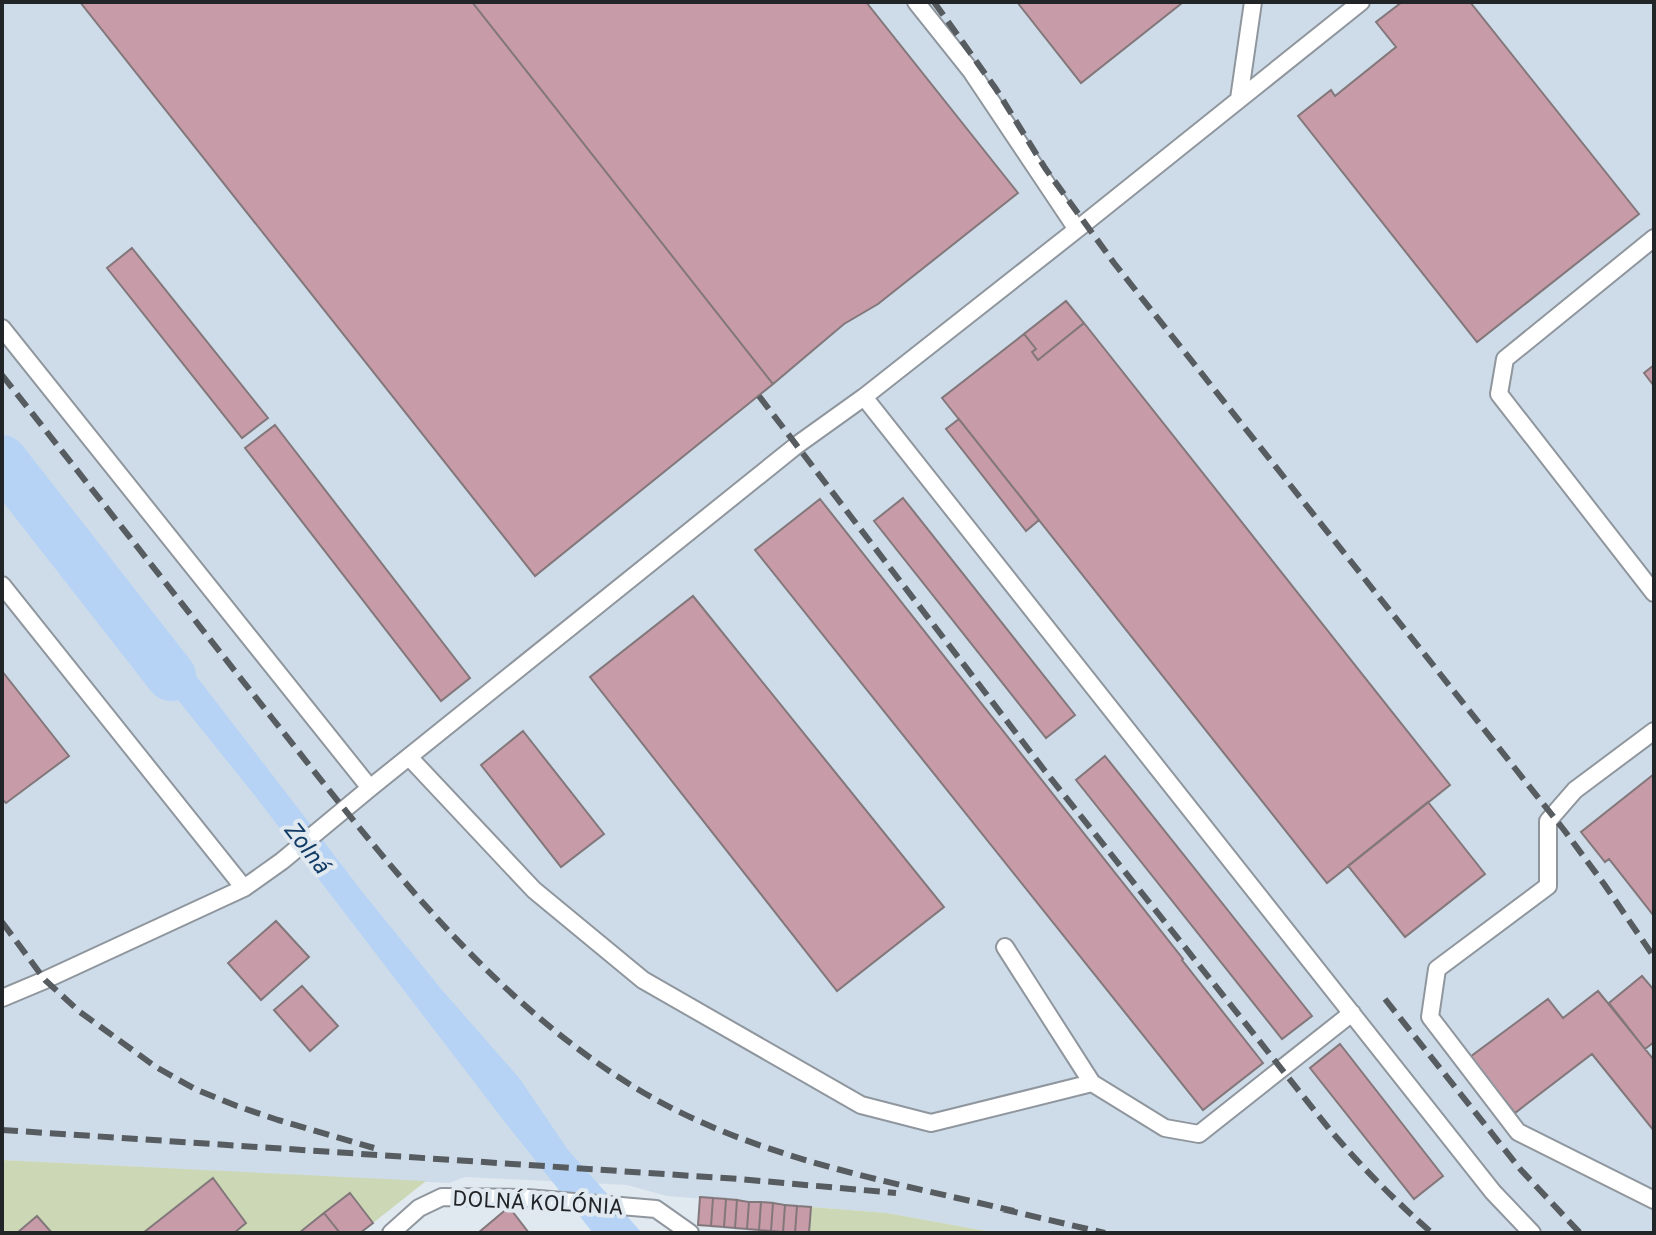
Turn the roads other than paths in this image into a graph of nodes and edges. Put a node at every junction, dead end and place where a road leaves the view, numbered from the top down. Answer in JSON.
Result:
{"nodes":[{"id":1,"x":916,"y":2,"type":"edge"},
{"id":2,"x":1253,"y":2,"type":"edge"},
{"id":3,"x":1361,"y":2,"type":"edge"},
{"id":4,"x":1239,"y":99,"type":"junction"},
{"id":5,"x":1076,"y":228,"type":"junction"},
{"id":6,"x":1654,"y":238,"type":"edge"},
{"id":7,"x":2,"y":328,"type":"edge"},
{"id":8,"x":864,"y":397,"type":"junction"},
{"id":9,"x":2,"y":585,"type":"edge"},
{"id":10,"x":1654,"y":593,"type":"edge"},
{"id":11,"x":1654,"y":731,"type":"edge"},
{"id":12,"x":409,"y":757,"type":"junction"},
{"id":13,"x":370,"y":788,"type":"junction"},
{"id":14,"x":244,"y":888,"type":"junction"},
{"id":15,"x":1005,"y":947,"type":"dead end"},
{"id":16,"x":2,"y":998,"type":"edge"},
{"id":17,"x":1352,"y":1013,"type":"junction"},
{"id":18,"x":1092,"y":1083,"type":"junction"},
{"id":19,"x":1654,"y":1200,"type":"edge"},
{"id":20,"x":391,"y":1233,"type":"edge"},
{"id":21,"x":690,"y":1233,"type":"edge"},
{"id":22,"x":1532,"y":1233,"type":"edge"}],
"edges":[{"from":1,"to":5,"type":"lane"},
{"from":2,"to":4,"type":"lane"},
{"from":3,"to":4,"type":"lane"},
{"from":4,"to":5,"type":"lane"},
{"from":5,"to":8,"type":"lane"},
{"from":6,"to":10,"type":"lane"},
{"from":7,"to":13,"type":"lane"},
{"from":8,"to":12,"type":"lane"},
{"from":8,"to":17,"type":"lane"},
{"from":9,"to":14,"type":"lane"},
{"from":11,"to":19,"type":"lane"},
{"from":12,"to":13,"type":"lane"},
{"from":12,"to":18,"type":"lane"},
{"from":13,"to":14,"type":"lane"},
{"from":14,"to":16,"type":"lane"},
{"from":15,"to":18,"type":"lane"},
{"from":17,"to":18,"type":"lane"},
{"from":17,"to":22,"type":"lane"},
{"from":20,"to":21,"type":"lane","name":"DOLNÁ KOLÓNIA"}]}
